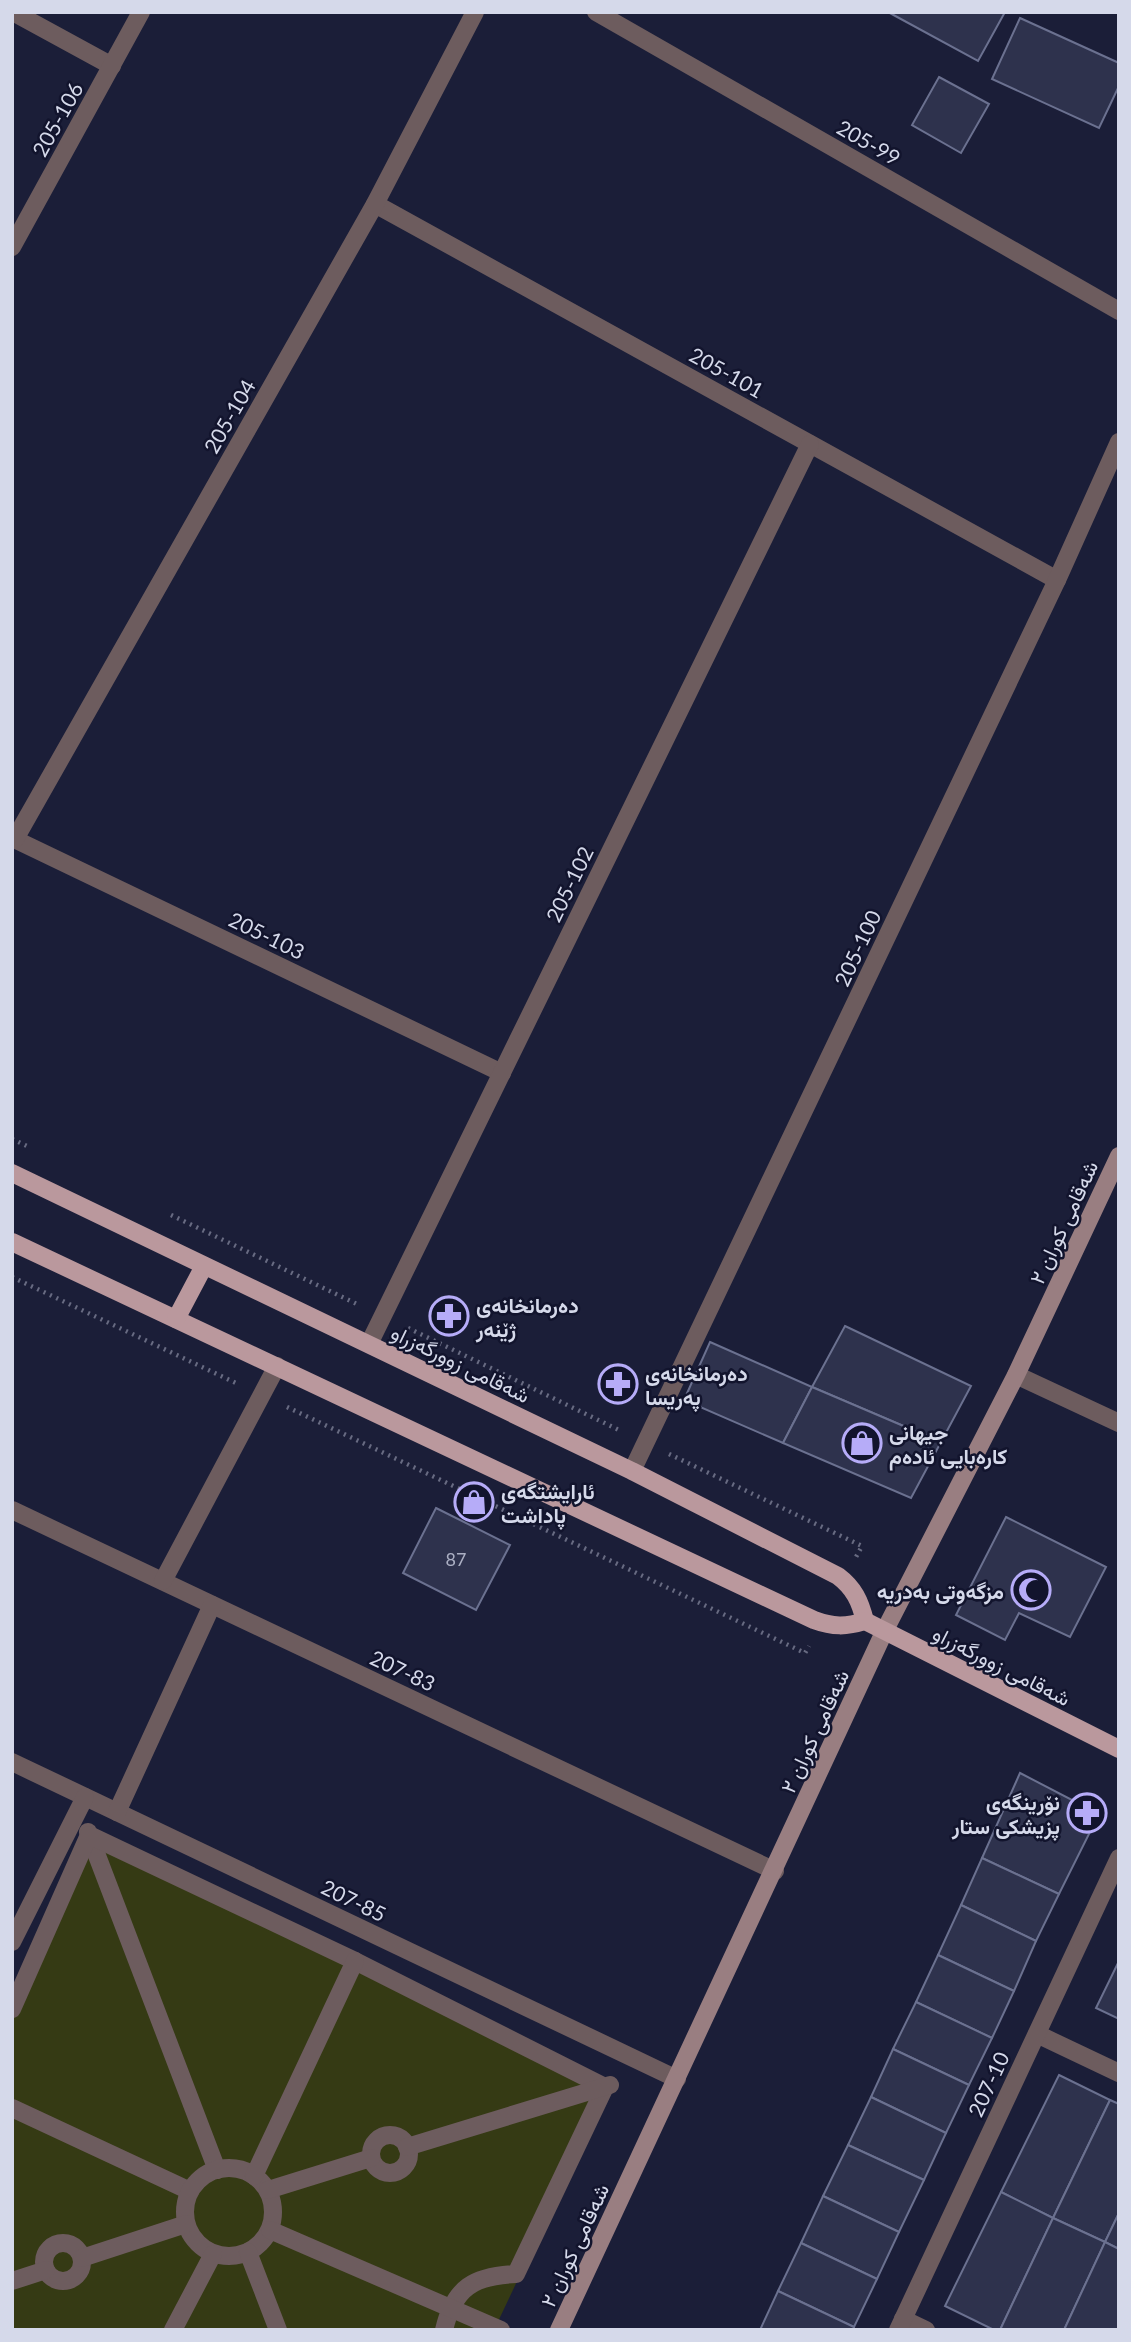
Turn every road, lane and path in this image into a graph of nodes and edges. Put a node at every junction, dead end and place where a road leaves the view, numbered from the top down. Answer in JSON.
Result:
{"nodes":[{"id":1,"x":13,"y":12,"type":"edge"},
{"id":2,"x":141,"y":12,"type":"edge"},
{"id":3,"x":475,"y":12,"type":"edge"},
{"id":4,"x":596,"y":12,"type":"edge"},
{"id":5,"x":111,"y":66,"type":"junction"},
{"id":6,"x":375,"y":204,"type":"junction"},
{"id":7,"x":12,"y":247,"type":"edge"},
{"id":8,"x":1119,"y":310,"type":"edge"},
{"id":9,"x":1119,"y":442,"type":"edge"},
{"id":10,"x":810,"y":444,"type":"junction"},
{"id":11,"x":1057,"y":580,"type":"junction"},
{"id":12,"x":14,"y":839,"type":"edge"},
{"id":13,"x":502,"y":1073,"type":"junction"},
{"id":14,"x":1119,"y":1156,"type":"edge"},
{"id":15,"x":12,"y":1173,"type":"edge"},
{"id":16,"x":12,"y":1242,"type":"edge"},
{"id":17,"x":205,"y":1266,"type":"junction"},
{"id":18,"x":176,"y":1319,"type":"junction"},
{"id":19,"x":369,"y":1344,"type":"junction"},
{"id":20,"x":277,"y":1366,"type":"junction"},
{"id":21,"x":1016,"y":1374,"type":"junction"},
{"id":22,"x":1119,"y":1423,"type":"edge"},
{"id":23,"x":632,"y":1471,"type":"junction"},
{"id":24,"x":12,"y":1510,"type":"edge"},
{"id":25,"x":163,"y":1581,"type":"junction"},
{"id":26,"x":212,"y":1605,"type":"junction"},
{"id":27,"x":865,"y":1621,"type":"junction"},
{"id":28,"x":885,"y":1630,"type":"junction"},
{"id":29,"x":1119,"y":1749,"type":"edge"},
{"id":30,"x":12,"y":1762,"type":"edge"},
{"id":31,"x":85,"y":1797,"type":"junction"},
{"id":32,"x":117,"y":1812,"type":"junction"},
{"id":33,"x":88,"y":1832,"type":"junction"},
{"id":34,"x":1119,"y":1858,"type":"edge"},
{"id":35,"x":775,"y":1871,"type":"junction"},
{"id":36,"x":12,"y":1942,"type":"edge"},
{"id":37,"x":355,"y":1961,"type":"junction"},
{"id":38,"x":12,"y":2009,"type":"edge"},
{"id":39,"x":1037,"y":2034,"type":"junction"},
{"id":40,"x":1119,"y":2073,"type":"edge"},
{"id":41,"x":677,"y":2079,"type":"junction"},
{"id":42,"x":608,"y":2086,"type":"junction"},
{"id":43,"x":12,"y":2108,"type":"edge"},
{"id":44,"x":407,"y":2147,"type":"junction"},
{"id":45,"x":371,"y":2158,"type":"junction"},
{"id":46,"x":217,"y":2170,"type":"junction"},
{"id":47,"x":254,"y":2176,"type":"junction"},
{"id":48,"x":268,"y":2190,"type":"junction"},
{"id":49,"x":190,"y":2191,"type":"junction"},
{"id":50,"x":186,"y":2224,"type":"junction"},
{"id":51,"x":270,"y":2230,"type":"junction"},
{"id":52,"x":248,"y":2252,"type":"junction"},
{"id":53,"x":213,"y":2254,"type":"junction"},
{"id":54,"x":82,"y":2258,"type":"junction"},
{"id":55,"x":46,"y":2270,"type":"junction"},
{"id":56,"x":12,"y":2281,"type":"edge"},
{"id":57,"x":450,"y":2308,"type":"junction"},
{"id":58,"x":901,"y":2324,"type":"edge"},
{"id":59,"x":173,"y":2330,"type":"edge"},
{"id":60,"x":278,"y":2330,"type":"edge"},
{"id":61,"x":444,"y":2330,"type":"edge"},
{"id":62,"x":501,"y":2330,"type":"edge"},
{"id":63,"x":559,"y":2330,"type":"edge"},
{"id":64,"x":926,"y":2330,"type":"edge"}],
"edges":[{"from":1,"to":5,"type":"street"},
{"from":2,"to":5,"type":"street","name":"205-106"},
{"from":3,"to":6,"type":"street","name":"205-104"},
{"from":4,"to":8,"type":"street","name":"205-99"},
{"from":5,"to":7,"type":"street","name":"205-106"},
{"from":6,"to":10,"type":"street","name":"205-101"},
{"from":6,"to":12,"type":"street","name":"205-104"},
{"from":9,"to":11,"type":"street","name":"205-100"},
{"from":10,"to":11,"type":"street","name":"205-101"},
{"from":10,"to":13,"type":"street","name":"205-102"},
{"from":11,"to":23,"type":"street","name":"205-100"},
{"from":12,"to":13,"type":"street","name":"205-103"},
{"from":13,"to":19,"type":"street","name":"205-102"},
{"from":14,"to":21,"type":"street","name":"شەقامی کوران ٢"},
{"from":15,"to":17,"type":"main road","name":"شەقامی زوورگەزراو"},
{"from":16,"to":18,"type":"main road"},
{"from":17,"to":18,"type":"main road"},
{"from":17,"to":19,"type":"main road","name":"شەقامی زوورگەزراو"},
{"from":18,"to":20,"type":"main road"},
{"from":19,"to":23,"type":"main road","name":"شەقامی زوورگەزراو"},
{"from":20,"to":25,"type":"street"},
{"from":20,"to":27,"type":"main road"},
{"from":21,"to":22,"type":"street"},
{"from":21,"to":28,"type":"street","name":"شەقامی کوران ٢"},
{"from":23,"to":27,"type":"main road","name":"شەقامی زوورگەزراو"},
{"from":24,"to":25,"type":"street","name":"207-83"},
{"from":25,"to":26,"type":"street","name":"207-83"},
{"from":26,"to":32,"type":"street"},
{"from":26,"to":35,"type":"street","name":"207-83"},
{"from":27,"to":28,"type":"main road","name":"شەقامی زوورگەزراو"},
{"from":28,"to":29,"type":"main road","name":"شەقامی زوورگەزراو"},
{"from":28,"to":35,"type":"street","name":"شەقامی کوران ٢"},
{"from":30,"to":31,"type":"street","name":"207-85"},
{"from":31,"to":32,"type":"street","name":"207-85"},
{"from":31,"to":36,"type":"street"},
{"from":32,"to":41,"type":"street","name":"207-85"},
{"from":33,"to":37,"type":"street"},
{"from":33,"to":38,"type":"street"},
{"from":33,"to":46,"type":"street"},
{"from":34,"to":39,"type":"street","name":"207-10"},
{"from":35,"to":41,"type":"street","name":"شەقامی کوران ٢"},
{"from":37,"to":42,"type":"street"},
{"from":37,"to":47,"type":"street"},
{"from":39,"to":40,"type":"street"},
{"from":39,"to":58,"type":"street","name":"207-10"},
{"from":41,"to":63,"type":"street","name":"شەقامی کوران ٢"},
{"from":42,"to":44,"type":"street"},
{"from":42,"to":57,"type":"street"},
{"from":43,"to":49,"type":"street"},
{"from":44,"to":45,"type":"street"},
{"from":44,"to":45,"type":"street"},
{"from":45,"to":48,"type":"street"},
{"from":46,"to":47,"type":"street"},
{"from":46,"to":49,"type":"street"},
{"from":47,"to":48,"type":"street"},
{"from":48,"to":51,"type":"street"},
{"from":49,"to":50,"type":"street"},
{"from":50,"to":53,"type":"street"},
{"from":50,"to":54,"type":"street"},
{"from":51,"to":52,"type":"street"},
{"from":51,"to":57,"type":"street"},
{"from":52,"to":53,"type":"street"},
{"from":52,"to":60,"type":"street"},
{"from":53,"to":59,"type":"street"},
{"from":54,"to":55,"type":"street"},
{"from":54,"to":55,"type":"street"},
{"from":55,"to":56,"type":"street"},
{"from":57,"to":61,"type":"street"},
{"from":57,"to":62,"type":"street"},
{"from":58,"to":64,"type":"street"}]}
